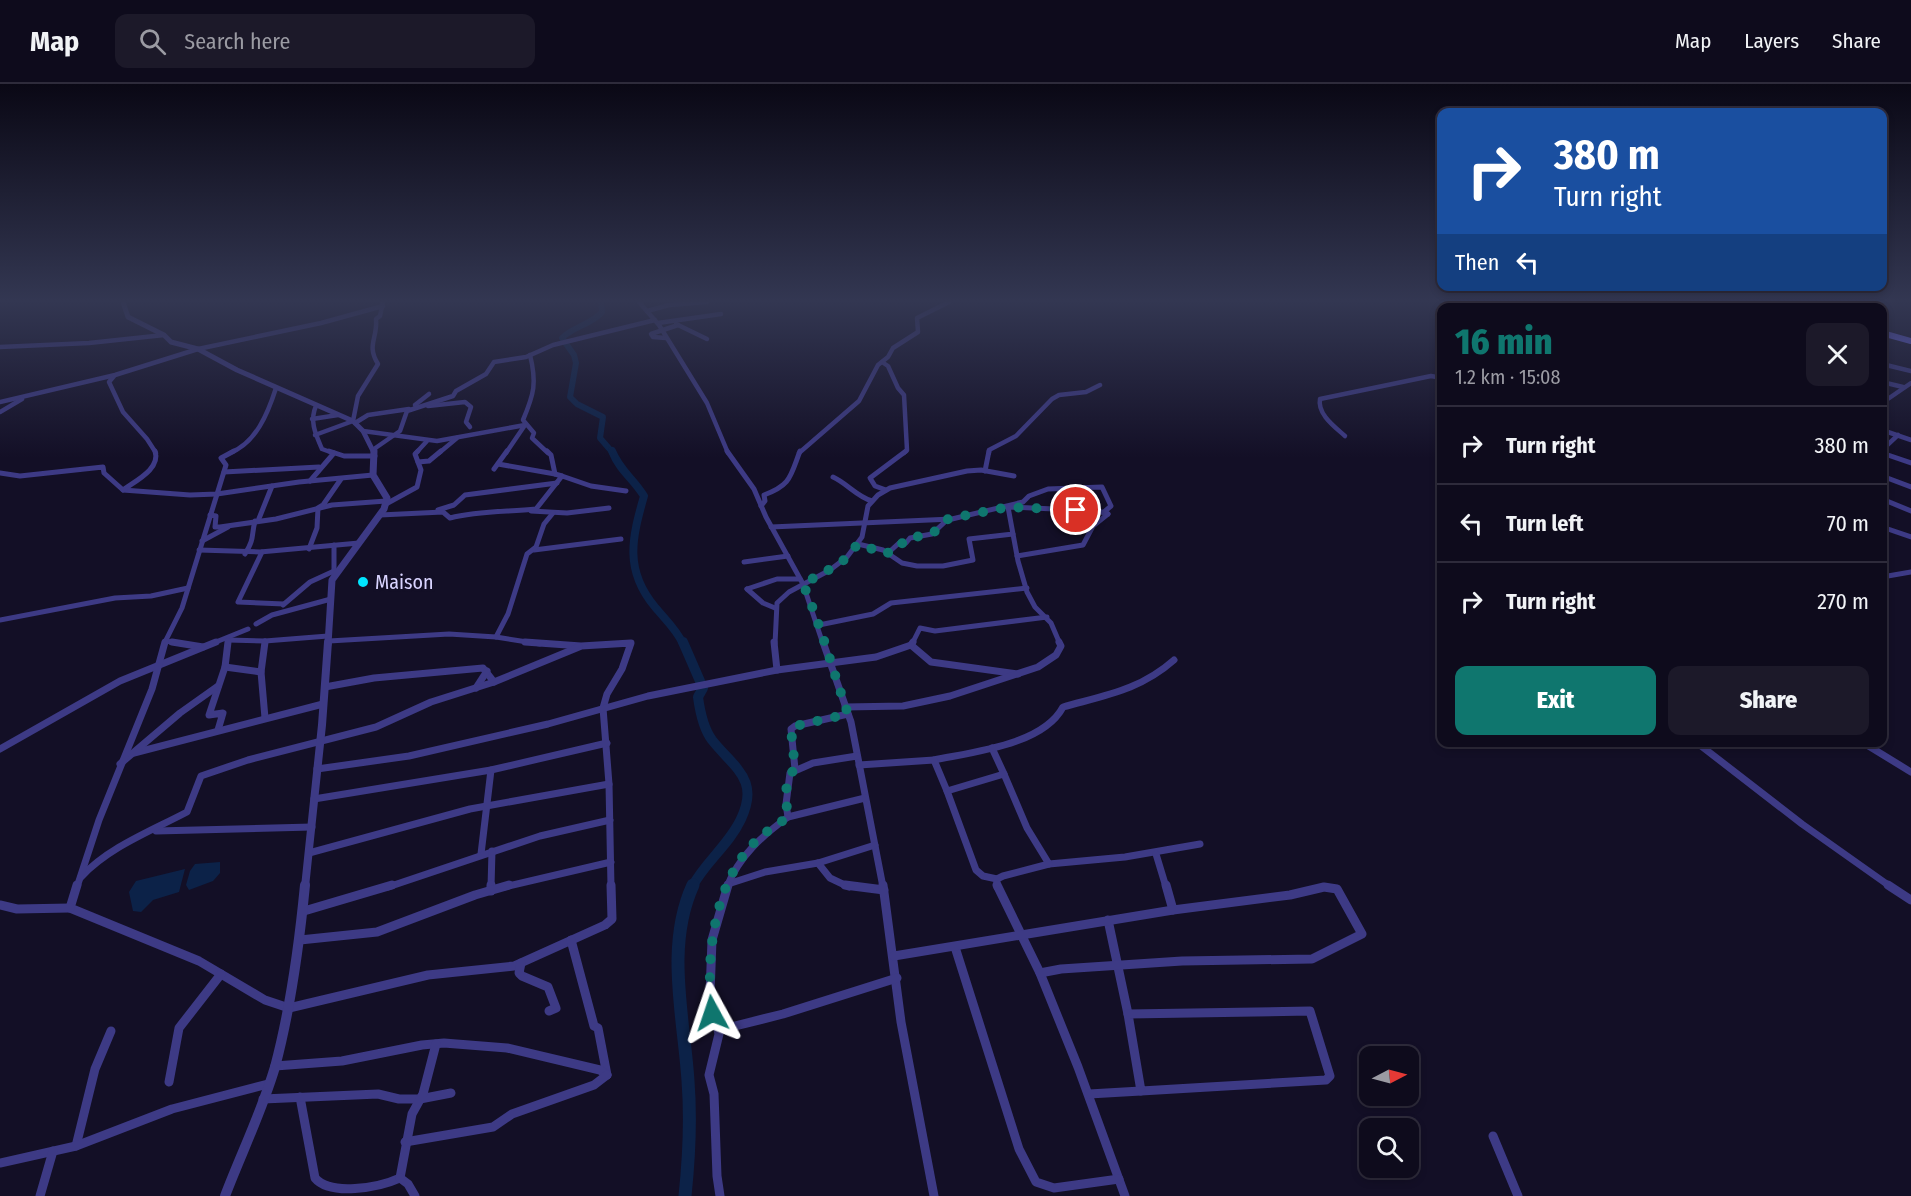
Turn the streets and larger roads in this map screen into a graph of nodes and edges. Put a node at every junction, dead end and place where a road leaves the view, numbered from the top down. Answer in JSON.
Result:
{"nodes":[{"id":1,"x":182,"y":354,"type":"edge"},
{"id":2,"x":208,"y":354,"type":"edge"},
{"id":3,"x":373,"y":354,"type":"edge"},
{"id":4,"x":676,"y":354,"type":"edge"},
{"id":5,"x":888,"y":354,"type":"edge"},
{"id":6,"x":530,"y":355,"type":"joint"},
{"id":7,"x":882,"y":362,"type":"junction"},
{"id":8,"x":1887,"y":365,"type":"edge"},
{"id":9,"x":1911,"y":371,"type":"edge"},
{"id":10,"x":115,"y":375,"type":"junction"},
{"id":11,"x":1437,"y":377,"type":"edge"},
{"id":12,"x":1887,"y":383,"type":"edge"},
{"id":13,"x":1911,"y":383,"type":"edge"},
{"id":14,"x":1100,"y":385,"type":"dead end"},
{"id":15,"x":1903,"y":387,"type":"junction"},
{"id":16,"x":276,"y":388,"type":"junction"},
{"id":17,"x":46,"y":392,"type":"junction"},
{"id":18,"x":429,"y":394,"type":"dead end"},
{"id":19,"x":1887,"y":399,"type":"edge"},
{"id":20,"x":0,"y":402,"type":"edge"},
{"id":21,"x":316,"y":406,"type":"junction"},
{"id":22,"x":410,"y":409,"type":"junction"},
{"id":23,"x":0,"y":412,"type":"edge"},
{"id":24,"x":338,"y":415,"type":"junction"},
{"id":25,"x":312,"y":419,"type":"junction"},
{"id":26,"x":354,"y":422,"type":"junction"},
{"id":27,"x":525,"y":425,"type":"junction"},
{"id":28,"x":470,"y":426,"type":"dead end"},
{"id":29,"x":363,"y":431,"type":"junction"},
{"id":30,"x":1887,"y":432,"type":"edge"},
{"id":31,"x":315,"y":435,"type":"junction"},
{"id":32,"x":396,"y":435,"type":"junction"},
{"id":33,"x":1898,"y":435,"type":"junction"},
{"id":34,"x":1345,"y":436,"type":"dead end"},
{"id":35,"x":457,"y":438,"type":"junction"},
{"id":36,"x":1911,"y":440,"type":"edge"},
{"id":37,"x":428,"y":441,"type":"junction"},
{"id":38,"x":1887,"y":446,"type":"edge"},
{"id":39,"x":374,"y":452,"type":"junction"},
{"id":40,"x":334,"y":453,"type":"junction"},
{"id":41,"x":1887,"y":453,"type":"edge"},
{"id":42,"x":418,"y":462,"type":"junction"},
{"id":43,"x":498,"y":464,"type":"junction"},
{"id":44,"x":1911,"y":464,"type":"edge"},
{"id":45,"x":319,"y":467,"type":"junction"},
{"id":46,"x":494,"y":469,"type":"dead end"},
{"id":47,"x":985,"y":471,"type":"junction"},
{"id":48,"x":224,"y":472,"type":"junction"},
{"id":49,"x":0,"y":473,"type":"edge"},
{"id":50,"x":555,"y":474,"type":"junction"},
{"id":51,"x":373,"y":475,"type":"junction"},
{"id":52,"x":1014,"y":476,"type":"dead end"},
{"id":53,"x":562,"y":477,"type":"junction"},
{"id":54,"x":833,"y":477,"type":"dead end"},
{"id":55,"x":1887,"y":478,"type":"edge"},
{"id":56,"x":341,"y":479,"type":"junction"},
{"id":57,"x":310,"y":481,"type":"junction"},
{"id":58,"x":557,"y":483,"type":"junction"},
{"id":59,"x":272,"y":486,"type":"junction"},
{"id":60,"x":1911,"y":488,"type":"edge"},
{"id":61,"x":123,"y":490,"type":"junction"},
{"id":62,"x":886,"y":490,"type":"junction"},
{"id":63,"x":626,"y":491,"type":"dead end"},
{"id":64,"x":217,"y":494,"type":"junction"},
{"id":65,"x":872,"y":501,"type":"junction"},
{"id":66,"x":1887,"y":501,"type":"edge"},
{"id":67,"x":386,"y":502,"type":"junction"},
{"id":68,"x":761,"y":507,"type":"junction"},
{"id":69,"x":1008,"y":507,"type":"junction"},
{"id":70,"x":318,"y":508,"type":"junction"},
{"id":71,"x":609,"y":508,"type":"dead end"},
{"id":72,"x":531,"y":511,"type":"junction"},
{"id":73,"x":1911,"y":511,"type":"edge"},
{"id":74,"x":1104,"y":512,"type":"junction"},
{"id":75,"x":429,"y":513,"type":"junction"},
{"id":76,"x":553,"y":513,"type":"junction"},
{"id":77,"x":210,"y":514,"type":"junction"},
{"id":78,"x":380,"y":515,"type":"junction"},
{"id":79,"x":948,"y":519,"type":"junction"},
{"id":80,"x":256,"y":521,"type":"junction"},
{"id":81,"x":864,"y":524,"type":"junction"},
{"id":82,"x":231,"y":525,"type":"junction"},
{"id":83,"x":771,"y":527,"type":"junction"},
{"id":84,"x":1887,"y":529,"type":"edge"},
{"id":85,"x":1013,"y":534,"type":"junction"},
{"id":86,"x":1911,"y":537,"type":"edge"},
{"id":87,"x":621,"y":539,"type":"dead end"},
{"id":88,"x":202,"y":541,"type":"junction"},
{"id":89,"x":359,"y":543,"type":"junction"},
{"id":90,"x":858,"y":544,"type":"junction"},
{"id":91,"x":334,"y":545,"type":"junction"},
{"id":92,"x":309,"y":549,"type":"junction"},
{"id":93,"x":199,"y":550,"type":"junction"},
{"id":94,"x":533,"y":550,"type":"junction"},
{"id":95,"x":262,"y":552,"type":"junction"},
{"id":96,"x":245,"y":554,"type":"junction"},
{"id":97,"x":887,"y":554,"type":"junction"},
{"id":98,"x":788,"y":556,"type":"junction"},
{"id":99,"x":1017,"y":556,"type":"junction"},
{"id":100,"x":744,"y":562,"type":"dead end"},
{"id":101,"x":1911,"y":572,"type":"edge"},
{"id":102,"x":334,"y":574,"type":"junction"},
{"id":103,"x":1887,"y":576,"type":"edge"},
{"id":104,"x":801,"y":582,"type":"junction"},
{"id":105,"x":188,"y":588,"type":"junction"},
{"id":106,"x":1027,"y":588,"type":"junction"},
{"id":107,"x":330,"y":599,"type":"junction"},
{"id":108,"x":284,"y":604,"type":"junction"},
{"id":109,"x":775,"y":608,"type":"junction"},
{"id":110,"x":272,"y":615,"type":"junction"},
{"id":111,"x":1047,"y":617,"type":"junction"},
{"id":112,"x":0,"y":620,"type":"edge"},
{"id":113,"x":256,"y":624,"type":"dead end"},
{"id":114,"x":819,"y":625,"type":"junction"},
{"id":115,"x":248,"y":629,"type":"dead end"},
{"id":116,"x":496,"y":636,"type":"junction"},
{"id":117,"x":328,"y":638,"type":"junction"},
{"id":118,"x":166,"y":640,"type":"junction"},
{"id":119,"x":228,"y":640,"type":"junction"},
{"id":120,"x":265,"y":641,"type":"junction"},
{"id":121,"x":911,"y":645,"type":"junction"},
{"id":122,"x":581,"y":646,"type":"junction"},
{"id":123,"x":203,"y":647,"type":"junction"},
{"id":124,"x":1174,"y":660,"type":"dead end"},
{"id":125,"x":829,"y":663,"type":"junction"},
{"id":126,"x":158,"y":665,"type":"junction"},
{"id":127,"x":225,"y":667,"type":"junction"},
{"id":128,"x":777,"y":670,"type":"junction"},
{"id":129,"x":487,"y":671,"type":"junction"},
{"id":130,"x":261,"y":672,"type":"junction"},
{"id":131,"x":1019,"y":674,"type":"junction"},
{"id":132,"x":494,"y":682,"type":"junction"},
{"id":133,"x":218,"y":686,"type":"junction"},
{"id":134,"x":325,"y":687,"type":"junction"},
{"id":135,"x":476,"y":688,"type":"junction"},
{"id":136,"x":323,"y":704,"type":"junction"},
{"id":137,"x":603,"y":708,"type":"junction"},
{"id":138,"x":847,"y":710,"type":"junction"},
{"id":139,"x":265,"y":718,"type":"junction"},
{"id":140,"x":218,"y":730,"type":"junction"},
{"id":141,"x":320,"y":741,"type":"junction"},
{"id":142,"x":607,"y":743,"type":"junction"},
{"id":143,"x":1703,"y":747,"type":"edge"},
{"id":144,"x":1870,"y":747,"type":"edge"},
{"id":145,"x":992,"y":748,"type":"junction"},
{"id":146,"x":0,"y":749,"type":"edge"},
{"id":147,"x":134,"y":753,"type":"junction"},
{"id":148,"x":856,"y":756,"type":"junction"},
{"id":149,"x":934,"y":760,"type":"junction"},
{"id":150,"x":120,"y":764,"type":"junction"},
{"id":151,"x":859,"y":765,"type":"junction"},
{"id":152,"x":317,"y":769,"type":"junction"},
{"id":153,"x":795,"y":769,"type":"junction"},
{"id":154,"x":491,"y":770,"type":"junction"},
{"id":155,"x":1911,"y":772,"type":"edge"},
{"id":156,"x":1004,"y":774,"type":"junction"},
{"id":157,"x":609,"y":784,"type":"junction"},
{"id":158,"x":947,"y":791,"type":"junction"},
{"id":159,"x":865,"y":798,"type":"junction"},
{"id":160,"x":314,"y":799,"type":"junction"},
{"id":161,"x":485,"y":807,"type":"junction"},
{"id":162,"x":788,"y":817,"type":"junction"},
{"id":163,"x":610,"y":820,"type":"junction"},
{"id":164,"x":312,"y":827,"type":"junction"},
{"id":165,"x":145,"y":834,"type":"junction"},
{"id":166,"x":1200,"y":844,"type":"dead end"},
{"id":167,"x":875,"y":845,"type":"junction"},
{"id":168,"x":492,"y":851,"type":"junction"},
{"id":169,"x":309,"y":853,"type":"junction"},
{"id":170,"x":481,"y":854,"type":"junction"},
{"id":171,"x":1156,"y":854,"type":"junction"},
{"id":172,"x":611,"y":862,"type":"junction"},
{"id":173,"x":818,"y":863,"type":"junction"},
{"id":174,"x":1049,"y":864,"type":"junction"},
{"id":175,"x":997,"y":879,"type":"junction"},
{"id":176,"x":77,"y":883,"type":"junction"},
{"id":177,"x":728,"y":884,"type":"junction"},
{"id":178,"x":884,"y":890,"type":"junction"},
{"id":179,"x":491,"y":891,"type":"junction"},
{"id":180,"x":1911,"y":900,"type":"edge"},
{"id":181,"x":0,"y":905,"type":"edge"},
{"id":182,"x":70,"y":908,"type":"junction"},
{"id":183,"x":1173,"y":910,"type":"junction"},
{"id":184,"x":304,"y":911,"type":"junction"},
{"id":185,"x":1108,"y":920,"type":"junction"},
{"id":186,"x":1020,"y":936,"type":"junction"},
{"id":187,"x":300,"y":940,"type":"junction"},
{"id":188,"x":571,"y":940,"type":"junction"},
{"id":189,"x":955,"y":947,"type":"junction"},
{"id":190,"x":894,"y":956,"type":"junction"},
{"id":191,"x":521,"y":963,"type":"junction"},
{"id":192,"x":1119,"y":965,"type":"junction"},
{"id":193,"x":221,"y":974,"type":"junction"},
{"id":194,"x":1040,"y":974,"type":"junction"},
{"id":195,"x":897,"y":978,"type":"junction"},
{"id":196,"x":289,"y":1008,"type":"junction"},
{"id":197,"x":549,"y":1011,"type":"dead end"},
{"id":198,"x":1128,"y":1014,"type":"junction"},
{"id":199,"x":719,"y":1030,"type":"junction"},
{"id":200,"x":111,"y":1031,"type":"dead end"},
{"id":201,"x":436,"y":1044,"type":"junction"},
{"id":202,"x":274,"y":1066,"type":"junction"},
{"id":203,"x":607,"y":1075,"type":"junction"},
{"id":204,"x":169,"y":1082,"type":"dead end"},
{"id":205,"x":268,"y":1084,"type":"junction"},
{"id":206,"x":1141,"y":1091,"type":"junction"},
{"id":207,"x":451,"y":1093,"type":"dead end"},
{"id":208,"x":1089,"y":1094,"type":"junction"},
{"id":209,"x":300,"y":1097,"type":"junction"},
{"id":210,"x":263,"y":1099,"type":"junction"},
{"id":211,"x":420,"y":1099,"type":"junction"},
{"id":212,"x":1493,"y":1136,"type":"dead end"},
{"id":213,"x":405,"y":1142,"type":"junction"},
{"id":214,"x":76,"y":1146,"type":"junction"},
{"id":215,"x":53,"y":1152,"type":"junction"},
{"id":216,"x":0,"y":1163,"type":"edge"},
{"id":217,"x":400,"y":1178,"type":"junction"},
{"id":218,"x":1119,"y":1179,"type":"junction"},
{"id":219,"x":40,"y":1196,"type":"edge"},
{"id":220,"x":225,"y":1196,"type":"edge"},
{"id":221,"x":415,"y":1196,"type":"edge"},
{"id":222,"x":720,"y":1196,"type":"edge"},
{"id":223,"x":933,"y":1196,"type":"edge"},
{"id":224,"x":1125,"y":1196,"type":"edge"},
{"id":225,"x":1518,"y":1196,"type":"edge"}],
"edges":[{"from":1,"to":10,"type":"street"},
{"from":2,"to":16,"type":"street"},
{"from":3,"to":26,"type":"street"},
{"from":4,"to":68,"type":"street"},
{"from":5,"to":7,"type":"street"},
{"from":6,"to":22,"type":"street"},
{"from":6,"to":27,"type":"street"},
{"from":7,"to":62,"type":"street"},
{"from":7,"to":68,"type":"street"},
{"from":8,"to":9,"type":"street"},
{"from":10,"to":17,"type":"street"},
{"from":10,"to":61,"type":"street"},
{"from":11,"to":34,"type":"street"},
{"from":12,"to":15,"type":"street"},
{"from":13,"to":15,"type":"street"},
{"from":14,"to":47,"type":"street"},
{"from":15,"to":19,"type":"street"},
{"from":16,"to":21,"type":"street"},
{"from":16,"to":48,"type":"street"},
{"from":17,"to":20,"type":"street"},
{"from":17,"to":23,"type":"street"},
{"from":18,"to":22,"type":"street"},
{"from":21,"to":24,"type":"street"},
{"from":21,"to":25,"type":"street"},
{"from":22,"to":26,"type":"street"},
{"from":22,"to":28,"type":"street"},
{"from":22,"to":32,"type":"street"},
{"from":24,"to":25,"type":"street"},
{"from":24,"to":26,"type":"street"},
{"from":25,"to":31,"type":"street"},
{"from":26,"to":29,"type":"street"},
{"from":26,"to":31,"type":"street"},
{"from":27,"to":35,"type":"street"},
{"from":27,"to":43,"type":"street"},
{"from":27,"to":50,"type":"street"},
{"from":29,"to":32,"type":"street"},
{"from":29,"to":39,"type":"street"},
{"from":30,"to":33,"type":"street"},
{"from":31,"to":40,"type":"street"},
{"from":32,"to":37,"type":"street"},
{"from":32,"to":39,"type":"street"},
{"from":33,"to":36,"type":"street"},
{"from":33,"to":38,"type":"street"},
{"from":35,"to":37,"type":"street"},
{"from":35,"to":42,"type":"street"},
{"from":37,"to":42,"type":"street"},
{"from":39,"to":40,"type":"street"},
{"from":39,"to":51,"type":"street"},
{"from":40,"to":45,"type":"street"},
{"from":41,"to":44,"type":"street"},
{"from":42,"to":67,"type":"street"},
{"from":43,"to":46,"type":"street"},
{"from":43,"to":50,"type":"street"},
{"from":45,"to":48,"type":"street"},
{"from":45,"to":57,"type":"street"},
{"from":47,"to":52,"type":"street"},
{"from":47,"to":62,"type":"street"},
{"from":48,"to":64,"type":"street"},
{"from":49,"to":61,"type":"street"},
{"from":50,"to":53,"type":"street"},
{"from":51,"to":56,"type":"street"},
{"from":51,"to":67,"type":"street"},
{"from":53,"to":58,"type":"street"},
{"from":53,"to":63,"type":"street"},
{"from":54,"to":65,"type":"street"},
{"from":55,"to":60,"type":"street"},
{"from":56,"to":57,"type":"street"},
{"from":56,"to":70,"type":"street"},
{"from":57,"to":59,"type":"street"},
{"from":58,"to":72,"type":"street"},
{"from":58,"to":75,"type":"street"},
{"from":59,"to":64,"type":"street"},
{"from":59,"to":80,"type":"street"},
{"from":61,"to":64,"type":"street"},
{"from":62,"to":65,"type":"street"},
{"from":64,"to":77,"type":"street"},
{"from":65,"to":81,"type":"street"},
{"from":66,"to":73,"type":"street"},
{"from":67,"to":70,"type":"street"},
{"from":67,"to":78,"type":"street"},
{"from":68,"to":83,"type":"street"},
{"from":69,"to":74,"type":"street"},
{"from":69,"to":74,"type":"street"},
{"from":69,"to":79,"type":"street"},
{"from":69,"to":85,"type":"street"},
{"from":70,"to":80,"type":"street"},
{"from":70,"to":92,"type":"street"},
{"from":71,"to":76,"type":"street"},
{"from":72,"to":75,"type":"street"},
{"from":72,"to":76,"type":"street"},
{"from":74,"to":99,"type":"street"},
{"from":75,"to":78,"type":"street"},
{"from":76,"to":94,"type":"street"},
{"from":77,"to":82,"type":"street"},
{"from":77,"to":88,"type":"street"},
{"from":78,"to":89,"type":"street"},
{"from":79,"to":81,"type":"street"},
{"from":79,"to":97,"type":"street"},
{"from":80,"to":82,"type":"street"},
{"from":80,"to":96,"type":"street"},
{"from":81,"to":83,"type":"street"},
{"from":81,"to":90,"type":"street"},
{"from":82,"to":88,"type":"street"},
{"from":83,"to":98,"type":"street"},
{"from":84,"to":86,"type":"street"},
{"from":85,"to":97,"type":"street"},
{"from":85,"to":99,"type":"street"},
{"from":87,"to":94,"type":"street"},
{"from":88,"to":93,"type":"street"},
{"from":89,"to":91,"type":"street"},
{"from":89,"to":102,"type":"street"},
{"from":90,"to":97,"type":"street"},
{"from":90,"to":104,"type":"street"},
{"from":91,"to":92,"type":"street"},
{"from":91,"to":102,"type":"street"},
{"from":92,"to":95,"type":"street"},
{"from":93,"to":96,"type":"street"},
{"from":93,"to":105,"type":"street"},
{"from":94,"to":116,"type":"street"},
{"from":95,"to":96,"type":"street"},
{"from":95,"to":108,"type":"street"},
{"from":98,"to":100,"type":"street"},
{"from":98,"to":104,"type":"street"},
{"from":99,"to":106,"type":"street"},
{"from":101,"to":103,"type":"street"},
{"from":102,"to":107,"type":"street"},
{"from":102,"to":108,"type":"street"},
{"from":104,"to":109,"type":"street"},
{"from":104,"to":109,"type":"street"},
{"from":104,"to":114,"type":"street"},
{"from":105,"to":112,"type":"street"},
{"from":105,"to":118,"type":"street"},
{"from":106,"to":111,"type":"street"},
{"from":106,"to":114,"type":"street"},
{"from":107,"to":110,"type":"street"},
{"from":107,"to":117,"type":"street"},
{"from":108,"to":110,"type":"street"},
{"from":109,"to":128,"type":"street"},
{"from":110,"to":113,"type":"street"},
{"from":111,"to":121,"type":"street"},
{"from":111,"to":131,"type":"street"},
{"from":114,"to":125,"type":"street"},
{"from":115,"to":119,"type":"street"},
{"from":116,"to":117,"type":"street"},
{"from":116,"to":122,"type":"street"},
{"from":117,"to":120,"type":"street"},
{"from":117,"to":134,"type":"street"},
{"from":118,"to":123,"type":"street"},
{"from":118,"to":126,"type":"street"},
{"from":119,"to":120,"type":"street"},
{"from":119,"to":123,"type":"street"},
{"from":119,"to":127,"type":"street"},
{"from":120,"to":130,"type":"street"},
{"from":121,"to":125,"type":"street"},
{"from":121,"to":131,"type":"street"},
{"from":122,"to":132,"type":"street"},
{"from":122,"to":137,"type":"street"},
{"from":123,"to":126,"type":"street"},
{"from":124,"to":145,"type":"street"},
{"from":125,"to":128,"type":"street"},
{"from":125,"to":138,"type":"street"},
{"from":126,"to":146,"type":"street"},
{"from":126,"to":150,"type":"street"},
{"from":127,"to":130,"type":"street"},
{"from":127,"to":133,"type":"street"},
{"from":128,"to":137,"type":"street"},
{"from":129,"to":132,"type":"street"},
{"from":129,"to":134,"type":"street"},
{"from":129,"to":135,"type":"street"},
{"from":130,"to":139,"type":"street"},
{"from":131,"to":138,"type":"street"},
{"from":132,"to":135,"type":"street"},
{"from":133,"to":140,"type":"street"},
{"from":133,"to":147,"type":"street"},
{"from":134,"to":136,"type":"street"},
{"from":135,"to":141,"type":"street"},
{"from":136,"to":139,"type":"street"},
{"from":136,"to":141,"type":"street"},
{"from":137,"to":142,"type":"street"},
{"from":137,"to":152,"type":"street"},
{"from":138,"to":148,"type":"street"},
{"from":138,"to":153,"type":"street"},
{"from":139,"to":140,"type":"street"},
{"from":140,"to":147,"type":"street"},
{"from":141,"to":152,"type":"street"},
{"from":141,"to":165,"type":"street"},
{"from":142,"to":154,"type":"street"},
{"from":142,"to":157,"type":"street"},
{"from":143,"to":180,"type":"street"},
{"from":144,"to":155,"type":"street"},
{"from":145,"to":149,"type":"street"},
{"from":145,"to":156,"type":"street"},
{"from":147,"to":150,"type":"street"},
{"from":148,"to":151,"type":"street"},
{"from":148,"to":153,"type":"street"},
{"from":149,"to":151,"type":"street"},
{"from":149,"to":158,"type":"street"},
{"from":150,"to":176,"type":"street"},
{"from":151,"to":159,"type":"street"},
{"from":152,"to":160,"type":"street"},
{"from":153,"to":162,"type":"street"},
{"from":154,"to":160,"type":"street"},
{"from":154,"to":161,"type":"street"},
{"from":156,"to":158,"type":"street"},
{"from":156,"to":174,"type":"street"},
{"from":157,"to":161,"type":"street"},
{"from":157,"to":163,"type":"street"},
{"from":158,"to":175,"type":"street"},
{"from":159,"to":162,"type":"street"},
{"from":159,"to":167,"type":"street"},
{"from":160,"to":164,"type":"street"},
{"from":161,"to":169,"type":"street"},
{"from":161,"to":170,"type":"street"},
{"from":162,"to":177,"type":"street"},
{"from":163,"to":168,"type":"street"},
{"from":163,"to":172,"type":"street"},
{"from":164,"to":165,"type":"street"},
{"from":164,"to":169,"type":"street"},
{"from":165,"to":176,"type":"street"},
{"from":166,"to":171,"type":"street"},
{"from":167,"to":173,"type":"street"},
{"from":167,"to":178,"type":"street"},
{"from":168,"to":170,"type":"street"},
{"from":168,"to":179,"type":"street"},
{"from":169,"to":184,"type":"street"},
{"from":170,"to":184,"type":"street"},
{"from":171,"to":174,"type":"street"},
{"from":171,"to":183,"type":"street"},
{"from":172,"to":179,"type":"street"},
{"from":172,"to":188,"type":"street"},
{"from":173,"to":177,"type":"street"},
{"from":173,"to":178,"type":"street"},
{"from":174,"to":175,"type":"street"},
{"from":175,"to":186,"type":"street"},
{"from":176,"to":182,"type":"street"},
{"from":177,"to":199,"type":"street"},
{"from":178,"to":190,"type":"street"},
{"from":179,"to":187,"type":"street"},
{"from":181,"to":182,"type":"street"},
{"from":182,"to":193,"type":"street"},
{"from":183,"to":185,"type":"street"},
{"from":183,"to":192,"type":"street"},
{"from":184,"to":187,"type":"street"},
{"from":185,"to":186,"type":"street"},
{"from":185,"to":192,"type":"street"},
{"from":186,"to":189,"type":"street"},
{"from":186,"to":194,"type":"street"},
{"from":187,"to":196,"type":"street"},
{"from":188,"to":191,"type":"street"},
{"from":188,"to":203,"type":"street"},
{"from":189,"to":190,"type":"street"},
{"from":189,"to":218,"type":"street"},
{"from":190,"to":195,"type":"street"},
{"from":191,"to":196,"type":"street"},
{"from":191,"to":197,"type":"street"},
{"from":192,"to":194,"type":"street"},
{"from":192,"to":198,"type":"street"},
{"from":193,"to":196,"type":"street"},
{"from":193,"to":204,"type":"street"},
{"from":194,"to":208,"type":"street"},
{"from":195,"to":199,"type":"street"},
{"from":195,"to":223,"type":"street"},
{"from":196,"to":202,"type":"street"},
{"from":198,"to":206,"type":"street"},
{"from":198,"to":206,"type":"street"},
{"from":199,"to":222,"type":"street"},
{"from":200,"to":214,"type":"street"},
{"from":201,"to":202,"type":"street"},
{"from":201,"to":203,"type":"street"},
{"from":201,"to":211,"type":"street"},
{"from":202,"to":205,"type":"street"},
{"from":203,"to":213,"type":"street"},
{"from":205,"to":210,"type":"street"},
{"from":205,"to":214,"type":"street"},
{"from":206,"to":208,"type":"street"},
{"from":207,"to":211,"type":"street"},
{"from":208,"to":218,"type":"street"},
{"from":209,"to":210,"type":"street"},
{"from":209,"to":211,"type":"street"},
{"from":209,"to":217,"type":"street"},
{"from":210,"to":220,"type":"street"},
{"from":211,"to":213,"type":"street"},
{"from":212,"to":225,"type":"street"},
{"from":213,"to":217,"type":"street"},
{"from":214,"to":215,"type":"street"},
{"from":215,"to":216,"type":"street"},
{"from":215,"to":219,"type":"street"},
{"from":217,"to":221,"type":"street"},
{"from":218,"to":224,"type":"street"}]}
